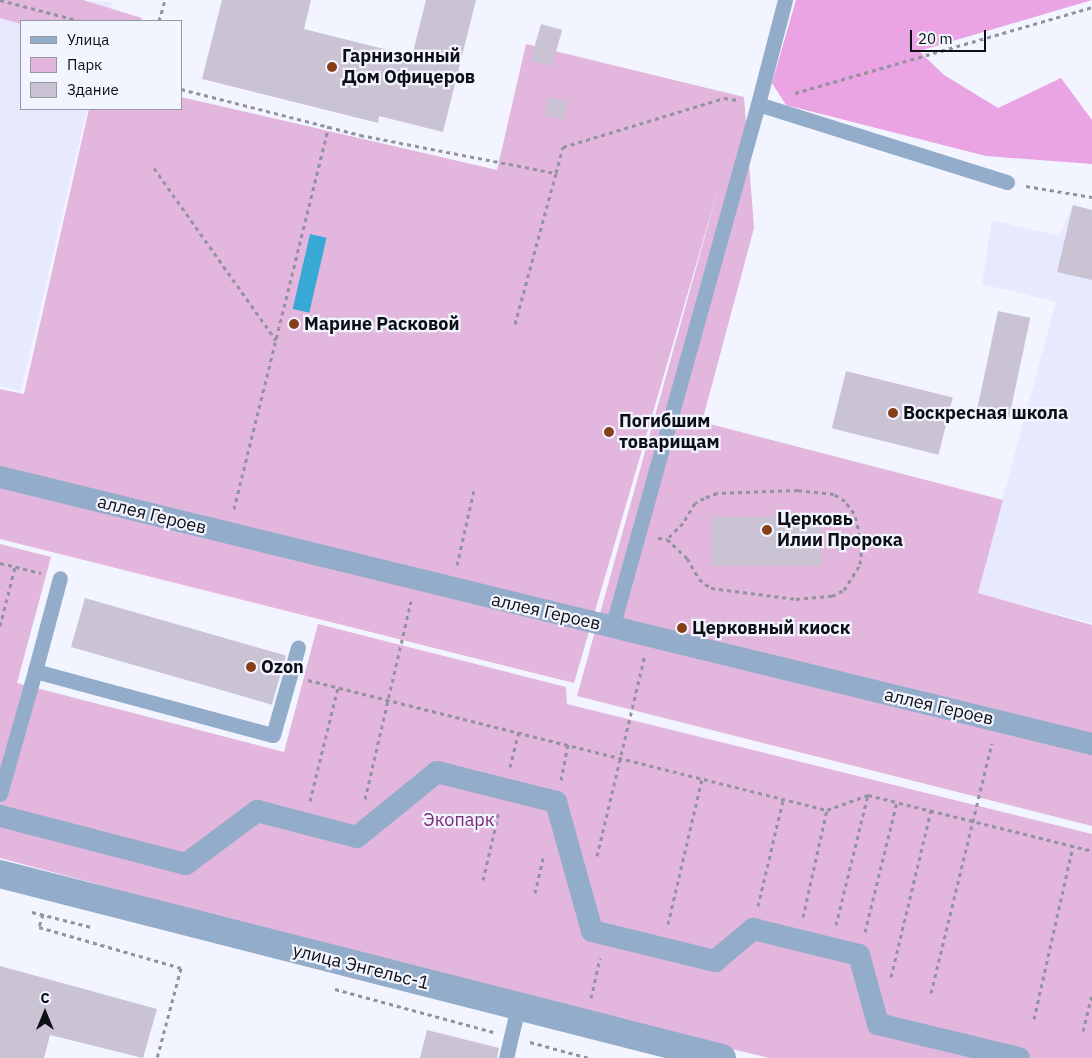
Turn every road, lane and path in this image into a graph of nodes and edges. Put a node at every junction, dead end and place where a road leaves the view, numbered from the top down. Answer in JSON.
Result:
{"nodes":[{"id":1,"x":0,"y":0,"type":"edge"},
{"id":2,"x":165,"y":0,"type":"edge"},
{"id":3,"x":785,"y":0,"type":"edge"},
{"id":4,"x":1092,"y":7,"type":"edge"},
{"id":5,"x":76,"y":20,"type":"edge"},
{"id":6,"x":159,"y":20,"type":"edge"},
{"id":7,"x":182,"y":89,"type":"edge"},
{"id":8,"x":758,"y":104,"type":"junction"},
{"id":9,"x":329,"y":126,"type":"junction"},
{"id":10,"x":154,"y":168,"type":"dead end"},
{"id":11,"x":556,"y":173,"type":"junction"},
{"id":12,"x":1007,"y":182,"type":"joint"},
{"id":13,"x":1092,"y":198,"type":"edge"},
{"id":14,"x":515,"y":324,"type":"dead end"},
{"id":15,"x":276,"y":340,"type":"junction"},
{"id":16,"x":0,"y":478,"type":"edge"},
{"id":17,"x":474,"y":490,"type":"dead end"},
{"id":18,"x":228,"y":533,"type":"junction"},
{"id":19,"x":640,"y":535,"type":"junction"},
{"id":20,"x":667,"y":539,"type":"junction"},
{"id":21,"x":0,"y":564,"type":"edge"},
{"id":22,"x":15,"y":567,"type":"junction"},
{"id":23,"x":60,"y":578,"type":"joint"},
{"id":24,"x":416,"y":581,"type":"junction"},
{"id":25,"x":451,"y":590,"type":"junction"},
{"id":26,"x":0,"y":626,"type":"edge"},
{"id":27,"x":612,"y":628,"type":"junction"},
{"id":28,"x":648,"y":638,"type":"junction"},
{"id":29,"x":298,"y":647,"type":"dead end"},
{"id":30,"x":35,"y":671,"type":"junction"},
{"id":31,"x":290,"y":676,"type":"junction"},
{"id":32,"x":338,"y":688,"type":"junction"},
{"id":33,"x":389,"y":700,"type":"junction"},
{"id":34,"x":997,"y":720,"type":"junction"},
{"id":35,"x":1092,"y":744,"type":"edge"},
{"id":36,"x":620,"y":757,"type":"junction"},
{"id":37,"x":702,"y":779,"type":"junction"},
{"id":38,"x":0,"y":794,"type":"edge"},
{"id":39,"x":868,"y":795,"type":"junction"},
{"id":40,"x":783,"y":800,"type":"junction"},
{"id":41,"x":897,"y":802,"type":"junction"},
{"id":42,"x":827,"y":810,"type":"junction"},
{"id":43,"x":931,"y":810,"type":"junction"},
{"id":44,"x":0,"y":816,"type":"edge"},
{"id":45,"x":973,"y":821,"type":"junction"},
{"id":46,"x":305,"y":823,"type":"junction"},
{"id":47,"x":357,"y":837,"type":"junction"},
{"id":48,"x":1073,"y":846,"type":"junction"},
{"id":49,"x":1092,"y":850,"type":"edge"},
{"id":50,"x":596,"y":859,"type":"dead end"},
{"id":51,"x":0,"y":874,"type":"edge"},
{"id":52,"x":50,"y":888,"type":"junction"},
{"id":53,"x":26,"y":910,"type":"dead end"},
{"id":54,"x":43,"y":915,"type":"junction"},
{"id":55,"x":668,"y":926,"type":"dead end"},
{"id":56,"x":100,"y":929,"type":"dead end"},
{"id":57,"x":753,"y":929,"type":"junction"},
{"id":58,"x":605,"y":934,"type":"junction"},
{"id":59,"x":798,"y":940,"type":"junction"},
{"id":60,"x":831,"y":948,"type":"junction"},
{"id":61,"x":859,"y":955,"type":"junction"},
{"id":62,"x":890,"y":983,"type":"dead end"},
{"id":63,"x":328,"y":987,"type":"dead end"},
{"id":64,"x":931,"y":993,"type":"dead end"},
{"id":65,"x":1092,"y":996,"type":"edge"},
{"id":66,"x":518,"y":1008,"type":"junction"},
{"id":67,"x":1034,"y":1019,"type":"dead end"},
{"id":68,"x":586,"y":1023,"type":"junction"},
{"id":69,"x":1083,"y":1031,"type":"dead end"},
{"id":70,"x":511,"y":1037,"type":"junction"},
{"id":71,"x":692,"y":1054,"type":"edge"},
{"id":72,"x":579,"y":1055,"type":"junction"},
{"id":73,"x":157,"y":1058,"type":"edge"},
{"id":74,"x":506,"y":1058,"type":"edge"},
{"id":75,"x":589,"y":1058,"type":"edge"},
{"id":76,"x":722,"y":1058,"type":"edge"},
{"id":77,"x":1019,"y":1058,"type":"edge"}],
"edges":[{"from":1,"to":5,"type":"path"},
{"from":2,"to":6,"type":"path"},
{"from":3,"to":8,"type":"lane"},
{"from":4,"to":8,"type":"path"},
{"from":7,"to":9,"type":"path"},
{"from":8,"to":11,"type":"path"},
{"from":8,"to":12,"type":"lane"},
{"from":8,"to":19,"type":"lane"},
{"from":9,"to":11,"type":"path"},
{"from":9,"to":15,"type":"path"},
{"from":10,"to":15,"type":"path"},
{"from":11,"to":14,"type":"path"},
{"from":12,"to":13,"type":"path"},
{"from":15,"to":18,"type":"path"},
{"from":16,"to":18,"type":"street","name":"аллея Героев"},
{"from":17,"to":25,"type":"path"},
{"from":18,"to":24,"type":"street","name":"аллея Героев"},
{"from":19,"to":20,"type":"path"},
{"from":19,"to":27,"type":"lane"},
{"from":20,"to":20,"type":"path"},
{"from":21,"to":22,"type":"path"},
{"from":22,"to":23,"type":"path"},
{"from":22,"to":26,"type":"path"},
{"from":23,"to":30,"type":"lane"},
{"from":24,"to":25,"type":"street","name":"аллея Героев"},
{"from":24,"to":33,"type":"path"},
{"from":25,"to":27,"type":"street","name":"аллея Героев"},
{"from":27,"to":28,"type":"street","name":"аллея Героев"},
{"from":28,"to":34,"type":"street","name":"аллея Героев"},
{"from":28,"to":36,"type":"path"},
{"from":29,"to":31,"type":"lane"},
{"from":30,"to":31,"type":"lane"},
{"from":30,"to":38,"type":"lane"},
{"from":31,"to":32,"type":"path"},
{"from":32,"to":33,"type":"path"},
{"from":32,"to":46,"type":"path"},
{"from":33,"to":36,"type":"path"},
{"from":33,"to":47,"type":"path"},
{"from":34,"to":35,"type":"street","name":"аллея Героев"},
{"from":34,"to":45,"type":"path"},
{"from":36,"to":37,"type":"path"},
{"from":36,"to":50,"type":"path"},
{"from":37,"to":40,"type":"path"},
{"from":37,"to":55,"type":"path"},
{"from":39,"to":41,"type":"path"},
{"from":39,"to":42,"type":"path"},
{"from":39,"to":60,"type":"path"},
{"from":40,"to":42,"type":"path"},
{"from":40,"to":57,"type":"path"},
{"from":41,"to":43,"type":"path"},
{"from":41,"to":61,"type":"path"},
{"from":42,"to":59,"type":"path"},
{"from":43,"to":45,"type":"path"},
{"from":43,"to":62,"type":"path"},
{"from":44,"to":46,"type":"street"},
{"from":45,"to":48,"type":"path"},
{"from":45,"to":64,"type":"path"},
{"from":46,"to":47,"type":"street"},
{"from":47,"to":58,"type":"street"},
{"from":48,"to":49,"type":"path"},
{"from":48,"to":67,"type":"path"},
{"from":51,"to":52,"type":"street","name":"улица Энгельс-1"},
{"from":52,"to":54,"type":"path"},
{"from":52,"to":66,"type":"street","name":"улица Энгельс-1"},
{"from":53,"to":54,"type":"path"},
{"from":54,"to":56,"type":"path"},
{"from":54,"to":73,"type":"path"},
{"from":57,"to":58,"type":"street"},
{"from":57,"to":59,"type":"street"},
{"from":58,"to":68,"type":"path"},
{"from":59,"to":60,"type":"street"},
{"from":60,"to":61,"type":"street"},
{"from":61,"to":77,"type":"street"},
{"from":63,"to":70,"type":"path"},
{"from":65,"to":69,"type":"path"},
{"from":66,"to":68,"type":"street","name":"улица Энгельс-1"},
{"from":66,"to":70,"type":"lane"},
{"from":68,"to":71,"type":"street","name":"улица Энгельс-1"},
{"from":68,"to":72,"type":"path"},
{"from":70,"to":72,"type":"path"},
{"from":70,"to":74,"type":"lane"},
{"from":71,"to":76,"type":"street","name":"улица Энгельс-1"},
{"from":72,"to":75,"type":"path"}]}
